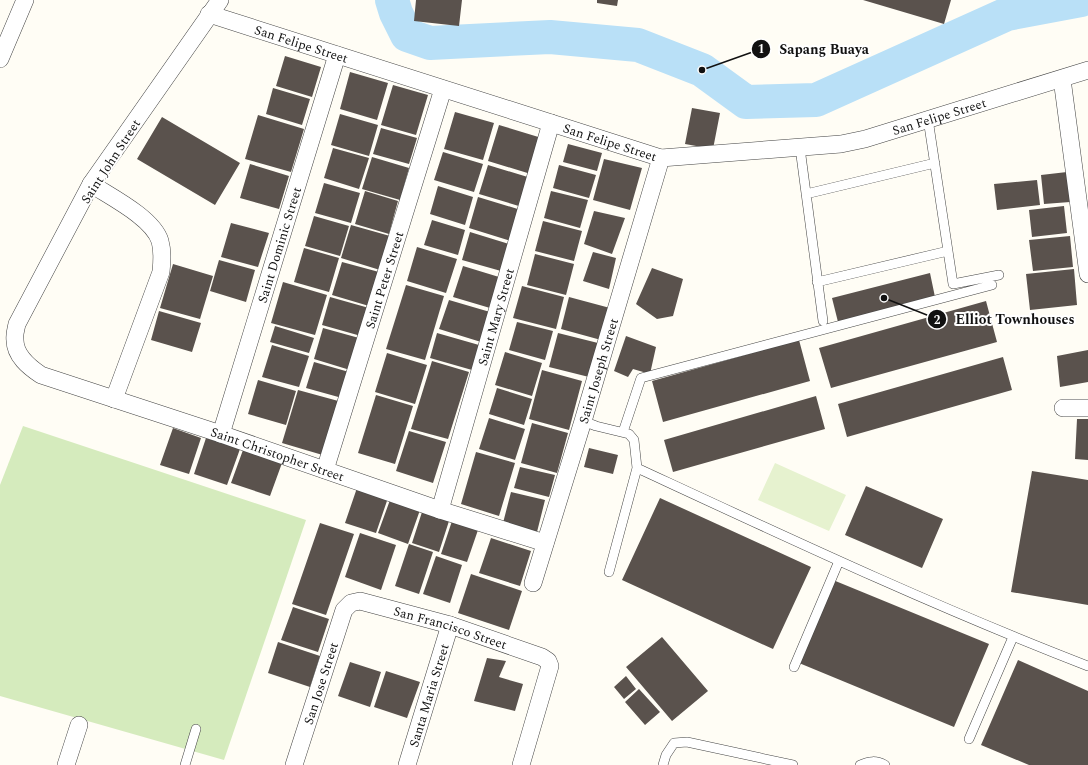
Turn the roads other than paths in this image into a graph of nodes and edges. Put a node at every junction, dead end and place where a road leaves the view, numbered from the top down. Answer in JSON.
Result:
{"nodes":[{"id":1,"x":25,"y":0,"type":"edge"},
{"id":2,"x":220,"y":0,"type":"edge"},
{"id":3,"x":209,"y":14,"type":"junction"},
{"id":4,"x":337,"y":55,"type":"junction"},
{"id":5,"x":0,"y":59,"type":"edge"},
{"id":6,"x":1088,"y":70,"type":"edge"},
{"id":7,"x":1062,"y":79,"type":"junction"},
{"id":8,"x":443,"y":89,"type":"junction"},
{"id":9,"x":928,"y":119,"type":"junction"},
{"id":10,"x":551,"y":123,"type":"junction"},
{"id":11,"x":800,"y":148,"type":"junction"},
{"id":12,"x":661,"y":158,"type":"junction"},
{"id":13,"x":935,"y":163,"type":"junction"},
{"id":14,"x":91,"y":184,"type":"junction"},
{"id":15,"x":806,"y":194,"type":"junction"},
{"id":16,"x":948,"y":251,"type":"junction"},
{"id":17,"x":1088,"y":274,"type":"edge"},
{"id":18,"x":1000,"y":275,"type":"dead end"},
{"id":19,"x":817,"y":282,"type":"junction"},
{"id":20,"x":992,"y":286,"type":"dead end"},
{"id":21,"x":823,"y":322,"type":"dead end"},
{"id":22,"x":18,"y":354,"type":"joint"},
{"id":23,"x":114,"y":399,"type":"junction"},
{"id":24,"x":1063,"y":408,"type":"dead end"},
{"id":25,"x":1088,"y":408,"type":"edge"},
{"id":26,"x":583,"y":421,"type":"junction"},
{"id":27,"x":623,"y":432,"type":"junction"},
{"id":28,"x":221,"y":434,"type":"junction"},
{"id":29,"x":637,"y":468,"type":"junction"},
{"id":30,"x":325,"y":470,"type":"junction"},
{"id":31,"x":440,"y":510,"type":"junction"},
{"id":32,"x":545,"y":543,"type":"junction"},
{"id":33,"x":839,"y":561,"type":"junction"},
{"id":34,"x":609,"y":572,"type":"dead end"},
{"id":35,"x":533,"y":583,"type":"dead end"},
{"id":36,"x":351,"y":603,"type":"joint"},
{"id":37,"x":450,"y":625,"type":"junction"},
{"id":38,"x":1013,"y":637,"type":"junction"},
{"id":39,"x":1088,"y":666,"type":"edge"},
{"id":40,"x":794,"y":667,"type":"dead end"},
{"id":41,"x":79,"y":726,"type":"dead end"},
{"id":42,"x":196,"y":729,"type":"dead end"},
{"id":43,"x":969,"y":739,"type":"dead end"},
{"id":44,"x":66,"y":765,"type":"edge"},
{"id":45,"x":185,"y":765,"type":"edge"},
{"id":46,"x":294,"y":765,"type":"edge"},
{"id":47,"x":407,"y":765,"type":"edge"},
{"id":48,"x":521,"y":765,"type":"edge"},
{"id":49,"x":664,"y":765,"type":"edge"},
{"id":50,"x":793,"y":765,"type":"edge"},
{"id":51,"x":860,"y":765,"type":"edge"},
{"id":52,"x":885,"y":765,"type":"edge"}],
"edges":[{"from":1,"to":5,"type":"street"},
{"from":2,"to":3,"type":"street","name":"Saint John Street"},
{"from":3,"to":4,"type":"street","name":"San Felipe Street"},
{"from":3,"to":14,"type":"street","name":"Saint John Street"},
{"from":4,"to":8,"type":"street","name":"San Felipe Street"},
{"from":4,"to":28,"type":"street","name":"Saint Dominic Street"},
{"from":6,"to":7,"type":"street","name":"San Felipe Street"},
{"from":7,"to":9,"type":"street","name":"San Felipe Street"},
{"from":7,"to":17,"type":"street"},
{"from":8,"to":10,"type":"street","name":"San Felipe Street"},
{"from":8,"to":30,"type":"street","name":"Saint Peter Street"},
{"from":9,"to":11,"type":"street","name":"San Felipe Street"},
{"from":9,"to":13,"type":"lane"},
{"from":10,"to":12,"type":"street","name":"San Felipe Street"},
{"from":10,"to":31,"type":"street","name":"Saint Mary Street"},
{"from":11,"to":12,"type":"street","name":"San Felipe Street"},
{"from":11,"to":15,"type":"lane"},
{"from":12,"to":26,"type":"street","name":"Saint Joseph Street"},
{"from":13,"to":15,"type":"lane"},
{"from":13,"to":16,"type":"lane"},
{"from":14,"to":22,"type":"street","name":"Saint John Street"},
{"from":14,"to":23,"type":"street"},
{"from":15,"to":19,"type":"lane"},
{"from":16,"to":18,"type":"lane"},
{"from":16,"to":19,"type":"lane"},
{"from":19,"to":21,"type":"lane"},
{"from":20,"to":27,"type":"lane"},
{"from":22,"to":23,"type":"street","name":"Saint Christopher Street"},
{"from":23,"to":28,"type":"street","name":"Saint Christopher Street"},
{"from":24,"to":25,"type":"street"},
{"from":26,"to":27,"type":"lane"},
{"from":26,"to":32,"type":"street","name":"Saint Joseph Street"},
{"from":27,"to":29,"type":"lane"},
{"from":28,"to":30,"type":"street","name":"Saint Christopher Street"},
{"from":29,"to":33,"type":"lane"},
{"from":29,"to":34,"type":"lane"},
{"from":30,"to":31,"type":"street","name":"Saint Christopher Street"},
{"from":31,"to":32,"type":"street","name":"Saint Christopher Street"},
{"from":32,"to":35,"type":"street","name":"Saint Joseph Street"},
{"from":33,"to":38,"type":"lane"},
{"from":33,"to":40,"type":"lane"},
{"from":36,"to":37,"type":"street","name":"San Francisco Street"},
{"from":36,"to":46,"type":"street","name":"San Jose Street"},
{"from":37,"to":47,"type":"street","name":"Santa Maria Street"},
{"from":37,"to":48,"type":"street","name":"San Francisco Street"},
{"from":38,"to":39,"type":"lane"},
{"from":38,"to":43,"type":"lane"},
{"from":41,"to":44,"type":"street"},
{"from":42,"to":45,"type":"lane"},
{"from":49,"to":50,"type":"lane"},
{"from":51,"to":52,"type":"lane"}]}
